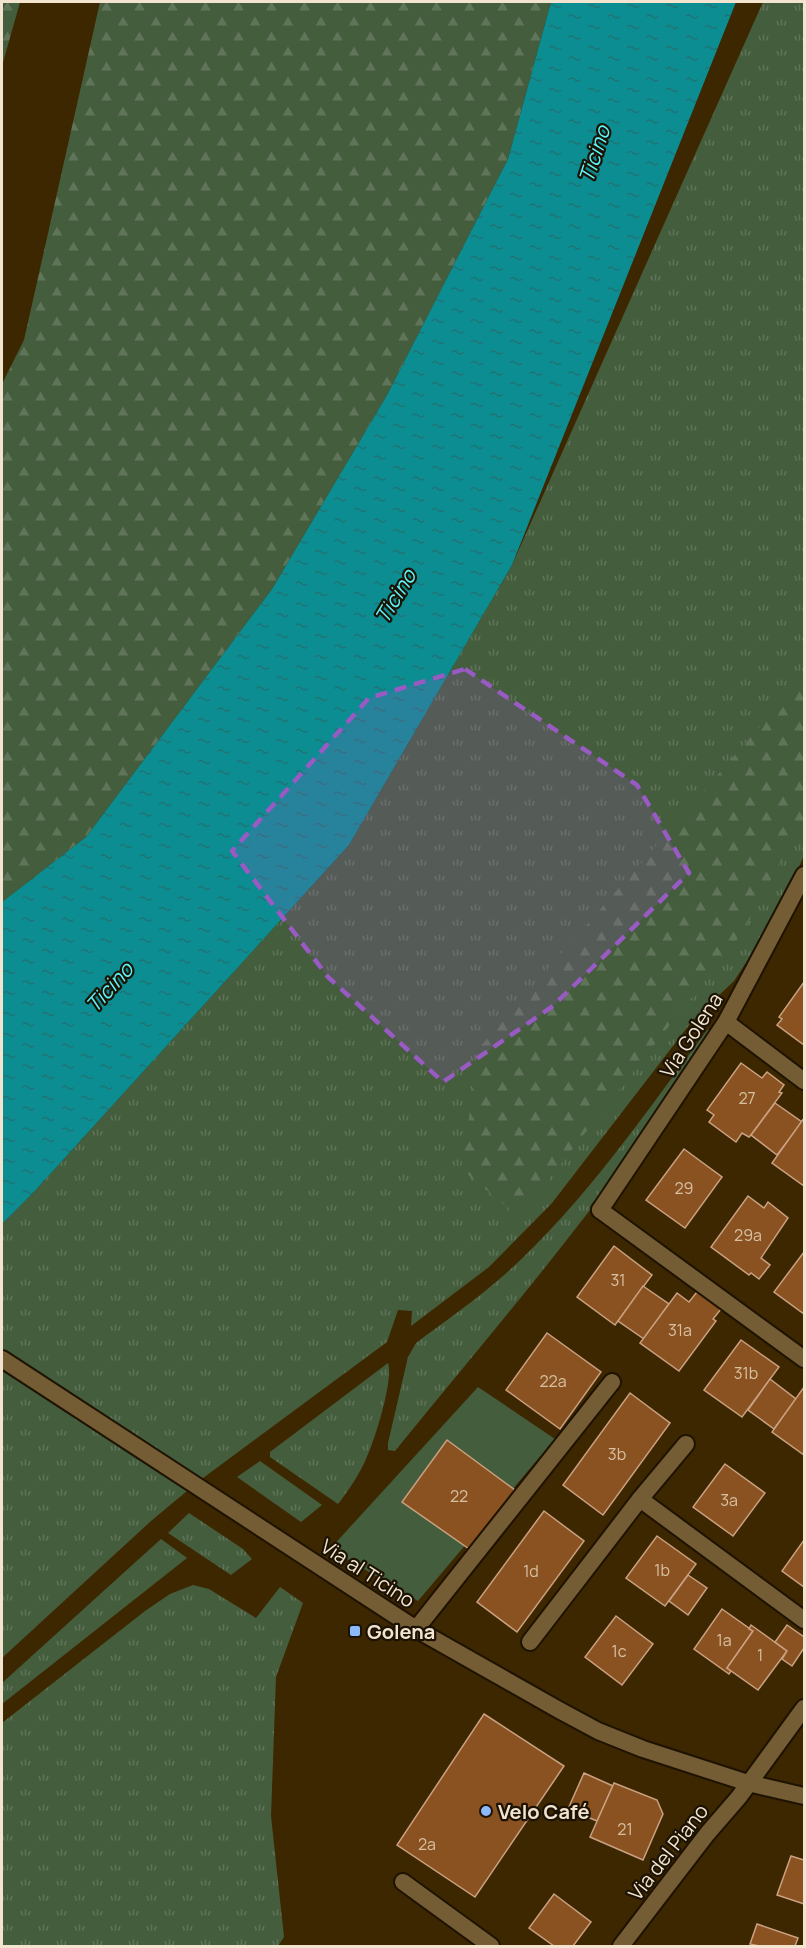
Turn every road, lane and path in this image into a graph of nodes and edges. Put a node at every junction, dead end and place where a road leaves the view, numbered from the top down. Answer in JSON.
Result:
{"nodes":[{"id":1,"x":804,"y":875,"type":"edge"},
{"id":2,"x":726,"y":1022,"type":"junction"},
{"id":3,"x":804,"y":1081,"type":"edge"},
{"id":4,"x":2,"y":1359,"type":"edge"},
{"id":5,"x":804,"y":1359,"type":"edge"},
{"id":6,"x":612,"y":1382,"type":"dead end"},
{"id":7,"x":686,"y":1444,"type":"dead end"},
{"id":8,"x":640,"y":1498,"type":"junction"},
{"id":9,"x":804,"y":1620,"type":"edge"},
{"id":10,"x":416,"y":1629,"type":"junction"},
{"id":11,"x":530,"y":1642,"type":"dead end"},
{"id":12,"x":804,"y":1707,"type":"edge"},
{"id":13,"x":747,"y":1784,"type":"junction"},
{"id":14,"x":804,"y":1796,"type":"edge"},
{"id":15,"x":404,"y":1882,"type":"dead end"},
{"id":16,"x":491,"y":1947,"type":"edge"},
{"id":17,"x":621,"y":1947,"type":"edge"}],
"edges":[{"from":1,"to":2,"type":"street","name":"Via Golena"},
{"from":2,"to":3,"type":"street"},
{"from":2,"to":5,"type":"street","name":"Via Golena"},
{"from":4,"to":10,"type":"street","name":"Via al Ticino"},
{"from":6,"to":10,"type":"street"},
{"from":7,"to":8,"type":"street"},
{"from":8,"to":9,"type":"street"},
{"from":8,"to":11,"type":"street"},
{"from":10,"to":13,"type":"street","name":"Via al Ticino"},
{"from":12,"to":13,"type":"street","name":"Via del Piano"},
{"from":13,"to":14,"type":"street","name":"Via al Ticino"},
{"from":13,"to":17,"type":"street","name":"Via del Piano"},
{"from":15,"to":16,"type":"street"}]}
